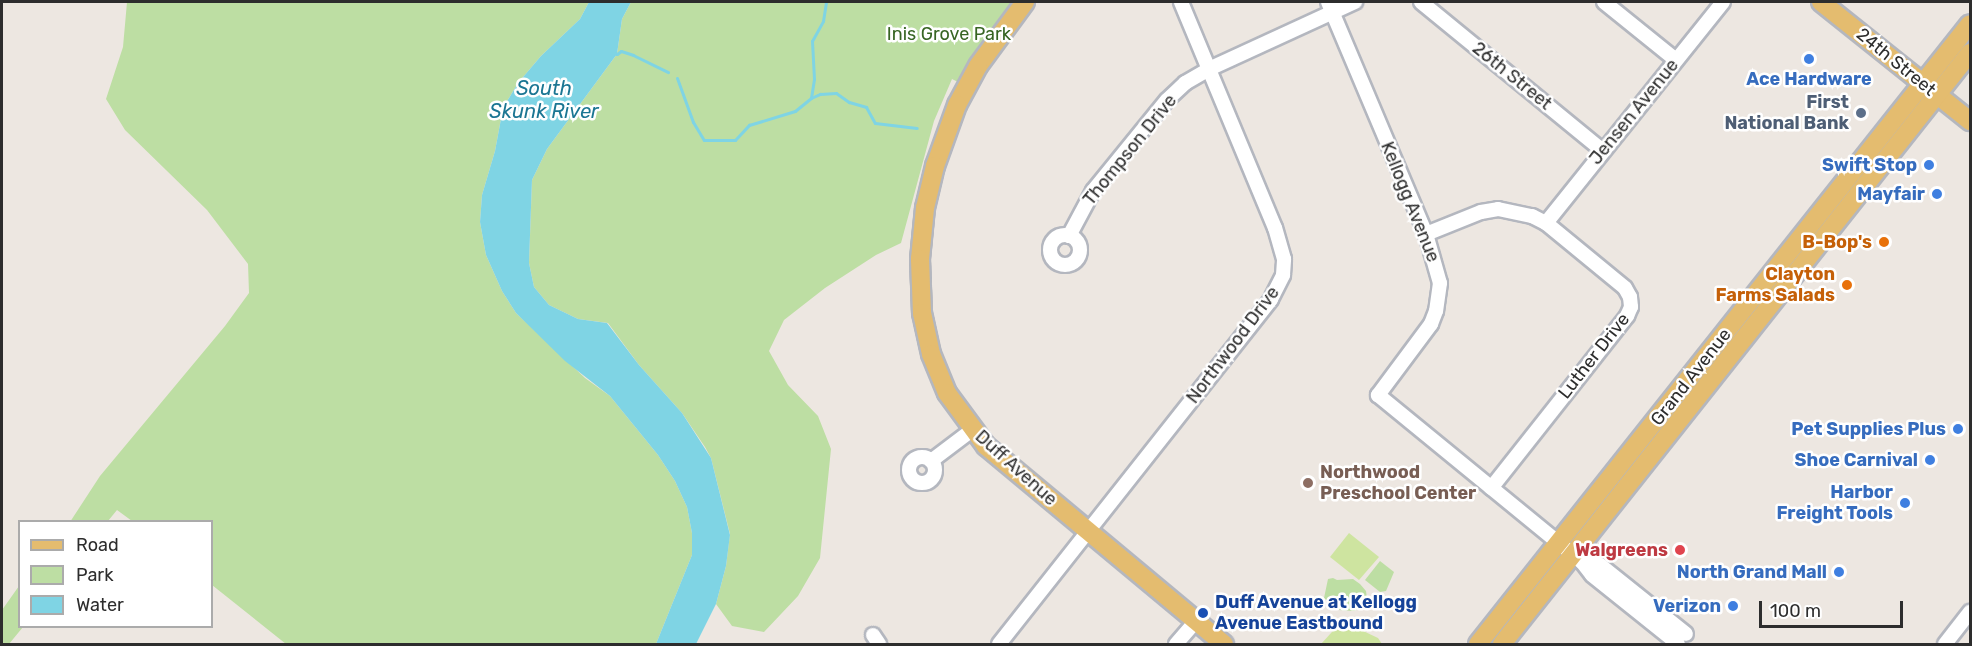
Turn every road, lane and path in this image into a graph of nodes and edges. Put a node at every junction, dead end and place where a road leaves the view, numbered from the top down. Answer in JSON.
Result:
{"nodes":[{"id":1,"x":1025,"y":2,"type":"edge"},
{"id":2,"x":1181,"y":2,"type":"edge"},
{"id":3,"x":1355,"y":2,"type":"edge"},
{"id":4,"x":1421,"y":2,"type":"edge"},
{"id":5,"x":1604,"y":2,"type":"edge"},
{"id":6,"x":1723,"y":2,"type":"edge"},
{"id":7,"x":1821,"y":2,"type":"edge"},
{"id":8,"x":1330,"y":7,"type":"edge"},
{"id":9,"x":1971,"y":24,"type":"edge"},
{"id":10,"x":1971,"y":53,"type":"edge"},
{"id":11,"x":1676,"y":60,"type":"junction"},
{"id":12,"x":1209,"y":69,"type":"junction"},
{"id":13,"x":1930,"y":90,"type":"junction"},
{"id":14,"x":1971,"y":121,"type":"edge"},
{"id":15,"x":1603,"y":151,"type":"junction"},
{"id":16,"x":1546,"y":223,"type":"junction"},
{"id":17,"x":1426,"y":234,"type":"junction"},
{"id":18,"x":1069,"y":236,"type":"dead end"},
{"id":19,"x":972,"y":430,"type":"junction"},
{"id":20,"x":931,"y":461,"type":"dead end"},
{"id":21,"x":1491,"y":488,"type":"junction"},
{"id":22,"x":1089,"y":532,"type":"junction"},
{"id":23,"x":1559,"y":544,"type":"junction"},
{"id":24,"x":1578,"y":559,"type":"junction"},
{"id":25,"x":1971,"y":612,"type":"edge"},
{"id":26,"x":1196,"y":621,"type":"junction"},
{"id":27,"x":1682,"y":639,"type":"edge"},
{"id":28,"x":999,"y":645,"type":"edge"},
{"id":29,"x":1176,"y":645,"type":"edge"},
{"id":30,"x":1224,"y":645,"type":"edge"},
{"id":31,"x":1478,"y":645,"type":"edge"},
{"id":32,"x":1502,"y":645,"type":"edge"},
{"id":33,"x":1945,"y":645,"type":"edge"}],
"edges":[{"from":1,"to":19,"type":"main road","name":"Duff Avenue"},
{"from":2,"to":12,"type":"street","name":"Northwood Drive"},
{"from":3,"to":8,"type":"street"},
{"from":4,"to":15,"type":"street","name":"26th Street"},
{"from":5,"to":11,"type":"street"},
{"from":6,"to":11,"type":"street","name":"Jensen Avenue"},
{"from":7,"to":13,"type":"main road","name":"24th Street"},
{"from":8,"to":12,"type":"street","name":"Thompson Drive"},
{"from":8,"to":17,"type":"street","name":"Kellogg Avenue"},
{"from":9,"to":13,"type":"main road","name":"Grand Avenue"},
{"from":10,"to":13,"type":"main road","name":"Grand Avenue"},
{"from":11,"to":15,"type":"street","name":"Jensen Avenue"},
{"from":12,"to":18,"type":"street","name":"Thompson Drive"},
{"from":12,"to":22,"type":"street","name":"Northwood Drive"},
{"from":13,"to":14,"type":"main road","name":"24th Street"},
{"from":13,"to":23,"type":"main road","name":"Grand Avenue"},
{"from":13,"to":24,"type":"main road","name":"Grand Avenue"},
{"from":15,"to":16,"type":"street","name":"Jensen Avenue"},
{"from":16,"to":17,"type":"street","name":"Luther Drive"},
{"from":16,"to":21,"type":"street","name":"Luther Drive"},
{"from":17,"to":21,"type":"street","name":"Kellogg Avenue"},
{"from":19,"to":20,"type":"street"},
{"from":19,"to":22,"type":"main road","name":"Duff Avenue"},
{"from":21,"to":23,"type":"street"},
{"from":22,"to":26,"type":"main road","name":"Duff Avenue"},
{"from":22,"to":28,"type":"street","name":"Northwood Drive"},
{"from":23,"to":24,"type":"street"},
{"from":23,"to":31,"type":"main road","name":"Grand Avenue"},
{"from":24,"to":27,"type":"street"},
{"from":24,"to":32,"type":"main road","name":"Grand Avenue"},
{"from":25,"to":33,"type":"street"},
{"from":26,"to":29,"type":"street"},
{"from":26,"to":30,"type":"main road","name":"Duff Avenue"}]}
